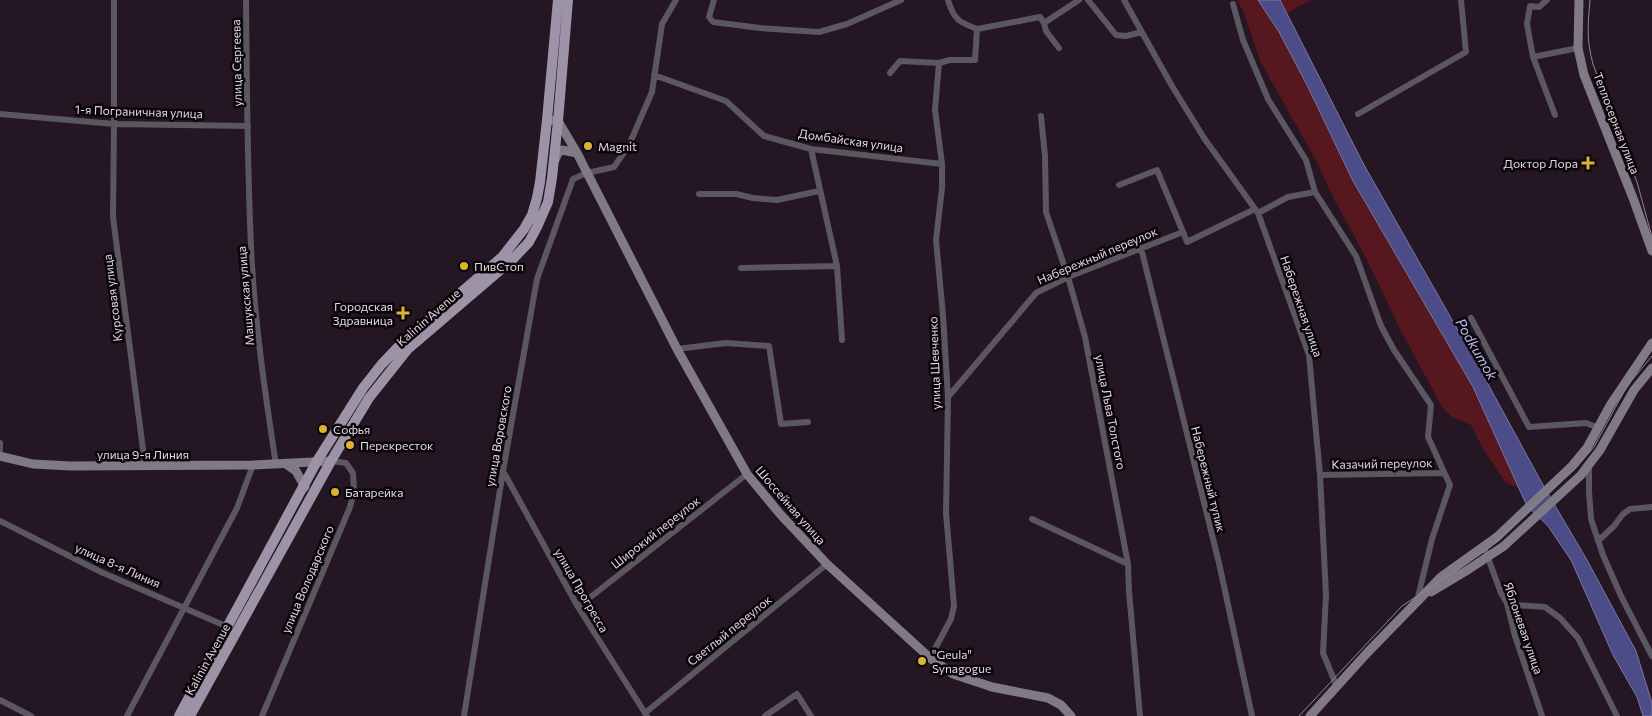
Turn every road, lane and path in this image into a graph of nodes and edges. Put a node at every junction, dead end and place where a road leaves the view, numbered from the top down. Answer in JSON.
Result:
{"nodes":[{"id":1,"x":114,"y":0,"type":"edge"},
{"id":2,"x":246,"y":0,"type":"edge"},
{"id":3,"x":558,"y":0,"type":"edge"},
{"id":4,"x":568,"y":0,"type":"edge"},
{"id":5,"x":676,"y":0,"type":"edge"},
{"id":6,"x":714,"y":0,"type":"edge"},
{"id":7,"x":901,"y":0,"type":"edge"},
{"id":8,"x":948,"y":0,"type":"edge"},
{"id":9,"x":1079,"y":0,"type":"edge"},
{"id":10,"x":1088,"y":0,"type":"edge"},
{"id":11,"x":1124,"y":0,"type":"edge"},
{"id":12,"x":1461,"y":0,"type":"edge"},
{"id":13,"x":1547,"y":0,"type":"edge"},
{"id":14,"x":1579,"y":0,"type":"edge"},
{"id":15,"x":1233,"y":4,"type":"dead end"},
{"id":16,"x":1044,"y":23,"type":"junction"},
{"id":17,"x":978,"y":29,"type":"junction"},
{"id":18,"x":1142,"y":32,"type":"junction"},
{"id":19,"x":1059,"y":48,"type":"dead end"},
{"id":20,"x":1578,"y":48,"type":"junction"},
{"id":21,"x":1533,"y":57,"type":"junction"},
{"id":22,"x":939,"y":62,"type":"junction"},
{"id":23,"x":890,"y":73,"type":"dead end"},
{"id":24,"x":654,"y":75,"type":"junction"},
{"id":25,"x":0,"y":114,"type":"edge"},
{"id":26,"x":1358,"y":114,"type":"dead end"},
{"id":27,"x":1555,"y":115,"type":"dead end"},
{"id":28,"x":1041,"y":116,"type":"dead end"},
{"id":29,"x":553,"y":120,"type":"junction"},
{"id":30,"x":114,"y":126,"type":"junction"},
{"id":31,"x":248,"y":126,"type":"junction"},
{"id":32,"x":811,"y":148,"type":"junction"},
{"id":33,"x":577,"y":153,"type":"junction"},
{"id":34,"x":554,"y":162,"type":"junction"},
{"id":35,"x":942,"y":164,"type":"junction"},
{"id":36,"x":587,"y":173,"type":"junction"},
{"id":37,"x":1119,"y":185,"type":"dead end"},
{"id":38,"x":819,"y":191,"type":"junction"},
{"id":39,"x":1315,"y":192,"type":"junction"},
{"id":40,"x":699,"y":194,"type":"dead end"},
{"id":41,"x":1257,"y":211,"type":"junction"},
{"id":42,"x":1183,"y":232,"type":"junction"},
{"id":43,"x":1141,"y":248,"type":"junction"},
{"id":44,"x":1652,"y":251,"type":"edge"},
{"id":45,"x":837,"y":266,"type":"junction"},
{"id":46,"x":741,"y":268,"type":"dead end"},
{"id":47,"x":1068,"y":277,"type":"junction"},
{"id":48,"x":1471,"y":318,"type":"dead end"},
{"id":49,"x":842,"y":340,"type":"dead end"},
{"id":50,"x":1652,"y":344,"type":"edge"},
{"id":51,"x":677,"y":348,"type":"junction"},
{"id":52,"x":1652,"y":368,"type":"edge"},
{"id":53,"x":948,"y":397,"type":"junction"},
{"id":54,"x":808,"y":422,"type":"dead end"},
{"id":55,"x":1598,"y":428,"type":"junction"},
{"id":56,"x":0,"y":443,"type":"edge"},
{"id":57,"x":0,"y":450,"type":"edge"},
{"id":58,"x":0,"y":456,"type":"edge"},
{"id":59,"x":318,"y":461,"type":"junction"},
{"id":60,"x":331,"y":461,"type":"junction"},
{"id":61,"x":276,"y":464,"type":"junction"},
{"id":62,"x":286,"y":464,"type":"junction"},
{"id":63,"x":145,"y":465,"type":"junction"},
{"id":64,"x":253,"y":465,"type":"junction"},
{"id":65,"x":1589,"y":465,"type":"junction"},
{"id":66,"x":504,"y":472,"type":"junction"},
{"id":67,"x":1444,"y":473,"type":"junction"},
{"id":68,"x":747,"y":474,"type":"junction"},
{"id":69,"x":1320,"y":475,"type":"junction"},
{"id":70,"x":305,"y":487,"type":"junction"},
{"id":71,"x":1652,"y":507,"type":"edge"},
{"id":72,"x":1032,"y":519,"type":"dead end"},
{"id":73,"x":0,"y":521,"type":"edge"},
{"id":74,"x":1598,"y":541,"type":"junction"},
{"id":75,"x":1484,"y":547,"type":"junction"},
{"id":76,"x":1488,"y":557,"type":"junction"},
{"id":77,"x":827,"y":564,"type":"junction"},
{"id":78,"x":1128,"y":564,"type":"junction"},
{"id":79,"x":1417,"y":601,"type":"junction"},
{"id":80,"x":1507,"y":603,"type":"junction"},
{"id":81,"x":184,"y":607,"type":"junction"},
{"id":82,"x":578,"y":607,"type":"junction"},
{"id":83,"x":228,"y":627,"type":"junction"},
{"id":84,"x":1652,"y":655,"type":"edge"},
{"id":85,"x":930,"y":658,"type":"junction"},
{"id":86,"x":1337,"y":687,"type":"junction"},
{"id":87,"x":0,"y":700,"type":"edge"},
{"id":88,"x":646,"y":715,"type":"edge"},
{"id":89,"x":31,"y":716,"type":"edge"},
{"id":90,"x":127,"y":716,"type":"edge"},
{"id":91,"x":179,"y":716,"type":"edge"},
{"id":92,"x":190,"y":716,"type":"edge"},
{"id":93,"x":262,"y":716,"type":"edge"},
{"id":94,"x":464,"y":716,"type":"edge"},
{"id":95,"x":766,"y":716,"type":"edge"},
{"id":96,"x":812,"y":716,"type":"edge"},
{"id":97,"x":1071,"y":716,"type":"edge"},
{"id":98,"x":1140,"y":716,"type":"edge"},
{"id":99,"x":1252,"y":716,"type":"edge"},
{"id":100,"x":1310,"y":716,"type":"edge"},
{"id":101,"x":1542,"y":716,"type":"edge"},
{"id":102,"x":1617,"y":716,"type":"edge"}],
"edges":[{"from":1,"to":30,"type":"street","name":"Курсовая улица"},
{"from":2,"to":31,"type":"street","name":"улица Сергеева"},
{"from":3,"to":29,"type":"main road","name":"Kalinin Avenue"},
{"from":4,"to":29,"type":"main road","name":"Kalinin Avenue"},
{"from":5,"to":24,"type":"street"},
{"from":6,"to":7,"type":"street"},
{"from":8,"to":17,"type":"street"},
{"from":9,"to":16,"type":"street"},
{"from":10,"to":18,"type":"street"},
{"from":11,"to":18,"type":"street","name":"Набережная улица"},
{"from":12,"to":26,"type":"street"},
{"from":13,"to":21,"type":"street"},
{"from":14,"to":20,"type":"main road","name":"Теплосерная улица"},
{"from":15,"to":39,"type":"street"},
{"from":16,"to":17,"type":"street"},
{"from":16,"to":19,"type":"street"},
{"from":17,"to":22,"type":"street"},
{"from":18,"to":41,"type":"street","name":"Набережная улица"},
{"from":20,"to":21,"type":"street"},
{"from":20,"to":44,"type":"main road","name":"Теплосерная улица"},
{"from":21,"to":27,"type":"street"},
{"from":22,"to":23,"type":"street"},
{"from":22,"to":35,"type":"street","name":"улица Шевченко"},
{"from":24,"to":32,"type":"street","name":"Домбайская улица"},
{"from":24,"to":36,"type":"street"},
{"from":25,"to":30,"type":"street","name":"1-я Пограничная улица"},
{"from":28,"to":47,"type":"street","name":"улица Льва Толстого"},
{"from":29,"to":33,"type":"main road","name":"Шоссейная улица"},
{"from":29,"to":34,"type":"main road","name":"Kalinin Avenue"},
{"from":29,"to":59,"type":"main road","name":"Kalinin Avenue"},
{"from":30,"to":31,"type":"street","name":"1-я Пограничная улица"},
{"from":30,"to":63,"type":"street","name":"Курсовая улица"},
{"from":31,"to":61,"type":"street","name":"Машукская улица"},
{"from":32,"to":35,"type":"street","name":"Домбайская улица"},
{"from":32,"to":38,"type":"street"},
{"from":33,"to":34,"type":"main road"},
{"from":33,"to":36,"type":"main road","name":"Шоссейная улица"},
{"from":34,"to":60,"type":"main road","name":"Kalinin Avenue"},
{"from":35,"to":53,"type":"street","name":"улица Шевченко"},
{"from":36,"to":51,"type":"main road","name":"Шоссейная улица"},
{"from":36,"to":66,"type":"street","name":"улица Воровского"},
{"from":37,"to":42,"type":"street"},
{"from":38,"to":40,"type":"street"},
{"from":38,"to":45,"type":"street"},
{"from":39,"to":41,"type":"street"},
{"from":39,"to":67,"type":"street"},
{"from":41,"to":42,"type":"street"},
{"from":41,"to":69,"type":"street","name":"Набережная улица"},
{"from":42,"to":43,"type":"street","name":"Набережный переулок"},
{"from":43,"to":47,"type":"street","name":"Набережный переулок"},
{"from":43,"to":99,"type":"street","name":"Набережный тупик"},
{"from":45,"to":46,"type":"street"},
{"from":45,"to":49,"type":"street"},
{"from":47,"to":53,"type":"street","name":"Набережный переулок"},
{"from":47,"to":78,"type":"street","name":"улица Льва Толстого"},
{"from":48,"to":55,"type":"street"},
{"from":50,"to":55,"type":"main road"},
{"from":51,"to":54,"type":"street"},
{"from":51,"to":68,"type":"main road","name":"Шоссейная улица"},
{"from":52,"to":65,"type":"main road"},
{"from":53,"to":85,"type":"street","name":"улица Шевченко"},
{"from":55,"to":75,"type":"main road"},
{"from":56,"to":57,"type":"street"},
{"from":58,"to":63,"type":"main road","name":"улица 9-я Линия"},
{"from":59,"to":60,"type":"main road","name":"улица 9-я Линия"},
{"from":59,"to":62,"type":"main road","name":"улица 9-я Линия"},
{"from":59,"to":70,"type":"main road","name":"Kalinin Avenue"},
{"from":60,"to":92,"type":"main road","name":"Kalinin Avenue"},
{"from":60,"to":93,"type":"street","name":"улица Володарского"},
{"from":61,"to":62,"type":"main road","name":"улица 9-я Линия"},
{"from":61,"to":64,"type":"main road","name":"улица 9-я Линия"},
{"from":62,"to":70,"type":"main road"},
{"from":63,"to":64,"type":"main road","name":"улица 9-я Линия"},
{"from":64,"to":81,"type":"street"},
{"from":65,"to":74,"type":"street"},
{"from":65,"to":76,"type":"main road"},
{"from":66,"to":82,"type":"street","name":"улица Прогресса"},
{"from":66,"to":94,"type":"street","name":"улица Воровского"},
{"from":67,"to":69,"type":"street","name":"Казачий переулок"},
{"from":67,"to":79,"type":"street"},
{"from":68,"to":77,"type":"main road","name":"Шоссейная улица"},
{"from":68,"to":82,"type":"street","name":"Широкий переулок"},
{"from":69,"to":86,"type":"street","name":"Набережная улица"},
{"from":70,"to":83,"type":"main road","name":"Kalinin Avenue"},
{"from":71,"to":74,"type":"street"},
{"from":72,"to":78,"type":"street"},
{"from":73,"to":81,"type":"street","name":"улица 8-я Линия"},
{"from":74,"to":84,"type":"street"},
{"from":75,"to":76,"type":"street","name":"Яблоневая улица"},
{"from":75,"to":79,"type":"main road"},
{"from":76,"to":79,"type":"main road"},
{"from":76,"to":80,"type":"street","name":"Яблоневая улица"},
{"from":77,"to":85,"type":"main road","name":"Шоссейная улица"},
{"from":77,"to":88,"type":"street","name":"Светлый переулок"},
{"from":78,"to":98,"type":"street","name":"улица Льва Толстого"},
{"from":79,"to":86,"type":"main road"},
{"from":80,"to":101,"type":"street","name":"Яблоневая улица"},
{"from":80,"to":102,"type":"street"},
{"from":81,"to":83,"type":"street","name":"улица 8-я Линия"},
{"from":81,"to":90,"type":"street"},
{"from":82,"to":88,"type":"street","name":"улица Прогресса"},
{"from":83,"to":91,"type":"main road","name":"Kalinin Avenue"},
{"from":85,"to":97,"type":"main road","name":"Шоссейная улица"},
{"from":86,"to":100,"type":"main road"},
{"from":87,"to":89,"type":"street"},
{"from":95,"to":96,"type":"street"}]}
